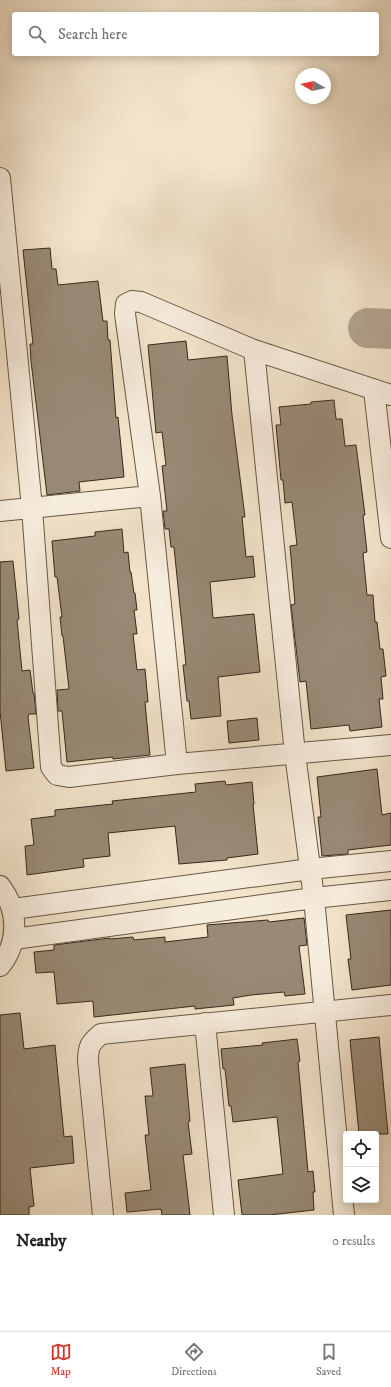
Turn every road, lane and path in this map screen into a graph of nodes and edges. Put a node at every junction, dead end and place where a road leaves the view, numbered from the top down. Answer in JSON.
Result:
{"nodes":[{"id":1,"x":0,"y":178,"type":"edge"},
{"id":2,"x":254,"y":350,"type":"junction"},
{"id":3,"x":383,"y":392,"type":"edge"},
{"id":4,"x":150,"y":496,"type":"junction"},
{"id":5,"x":32,"y":508,"type":"junction"},
{"id":6,"x":0,"y":511,"type":"edge"},
{"id":7,"x":391,"y":538,"type":"edge"},
{"id":8,"x":391,"y":745,"type":"edge"},
{"id":9,"x":295,"y":754,"type":"junction"},
{"id":10,"x":176,"y":764,"type":"junction"},
{"id":11,"x":391,"y":861,"type":"edge"},
{"id":12,"x":310,"y":869,"type":"junction"},
{"id":13,"x":0,"y":886,"type":"edge"},
{"id":14,"x":391,"y":890,"type":"edge"},
{"id":15,"x":314,"y":898,"type":"junction"},
{"id":16,"x":13,"y":909,"type":"junction"},
{"id":17,"x":14,"y":939,"type":"junction"},
{"id":18,"x":0,"y":966,"type":"edge"},
{"id":19,"x":391,"y":1005,"type":"edge"},
{"id":20,"x":325,"y":1012,"type":"junction"},
{"id":21,"x":205,"y":1023,"type":"junction"},
{"id":22,"x":103,"y":1215,"type":"edge"},
{"id":23,"x":224,"y":1215,"type":"edge"},
{"id":24,"x":344,"y":1215,"type":"edge"}],
"edges":[{"from":1,"to":5,"type":"street"},
{"from":2,"to":3,"type":"street"},
{"from":2,"to":4,"type":"street"},
{"from":2,"to":9,"type":"street"},
{"from":3,"to":7,"type":"street"},
{"from":4,"to":5,"type":"street"},
{"from":4,"to":10,"type":"street"},
{"from":5,"to":6,"type":"street"},
{"from":5,"to":10,"type":"street"},
{"from":8,"to":9,"type":"street"},
{"from":9,"to":10,"type":"street"},
{"from":9,"to":12,"type":"street"},
{"from":11,"to":12,"type":"street"},
{"from":12,"to":15,"type":"street"},
{"from":12,"to":16,"type":"street"},
{"from":13,"to":16,"type":"street"},
{"from":14,"to":15,"type":"street"},
{"from":15,"to":17,"type":"street"},
{"from":15,"to":20,"type":"street"},
{"from":16,"to":17,"type":"street"},
{"from":17,"to":18,"type":"street"},
{"from":19,"to":20,"type":"street"},
{"from":20,"to":21,"type":"street"},
{"from":20,"to":24,"type":"street"},
{"from":21,"to":22,"type":"street"},
{"from":21,"to":23,"type":"street"}]}
